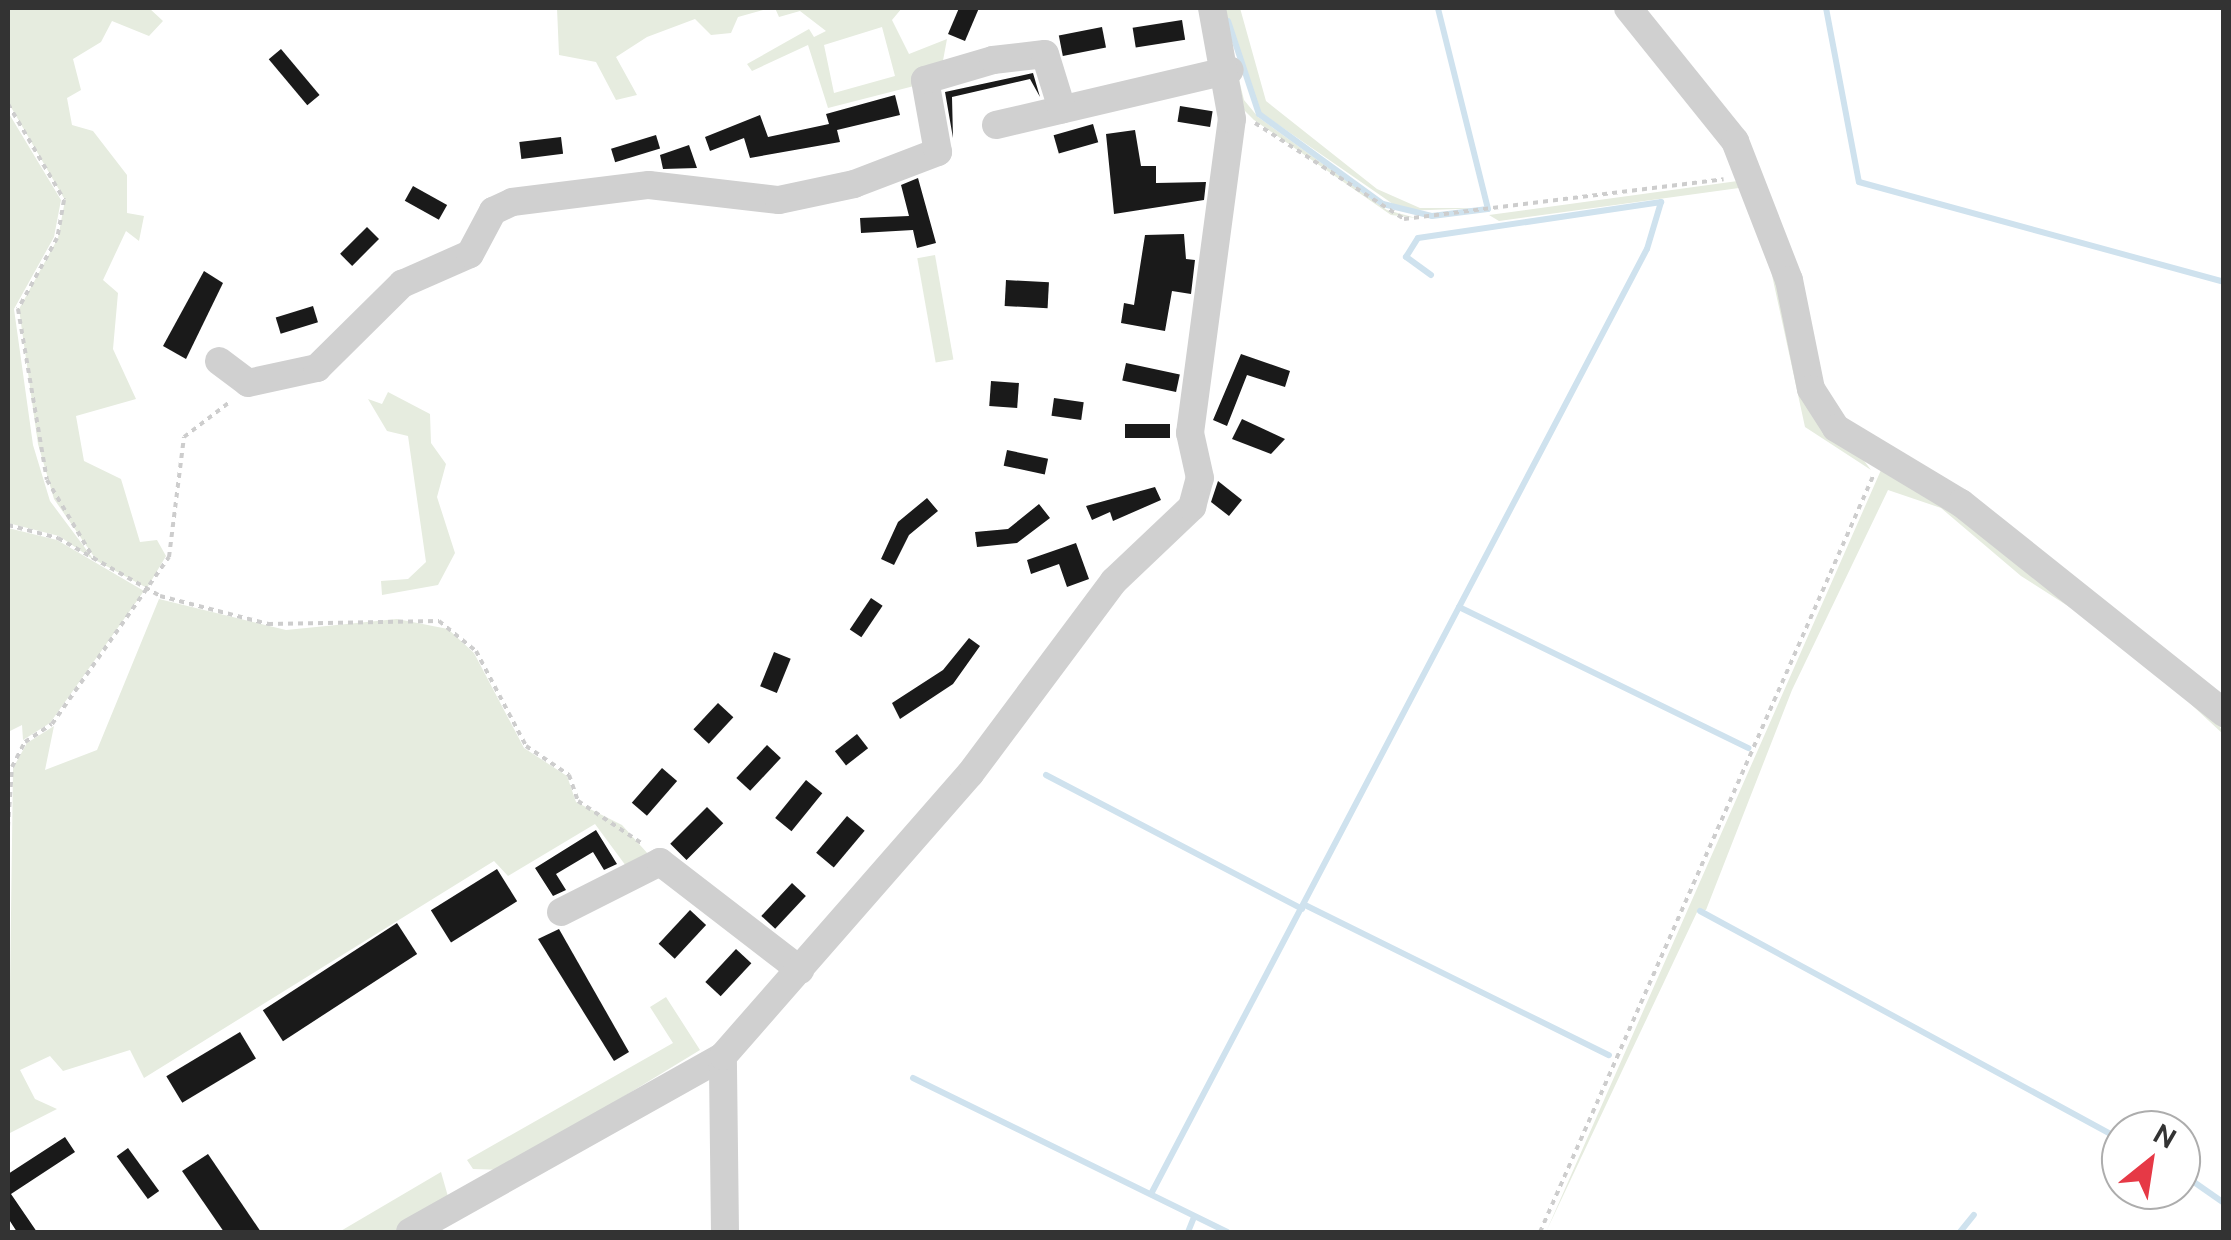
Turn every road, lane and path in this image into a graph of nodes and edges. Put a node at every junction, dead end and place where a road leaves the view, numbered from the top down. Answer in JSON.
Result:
{"nodes":[{"id":1,"x":1212,"y":8,"type":"edge"},
{"id":2,"x":1628,"y":8,"type":"edge"},
{"id":3,"x":1230,"y":70,"type":"junction"},
{"id":4,"x":1233,"y":103,"type":"junction"},
{"id":5,"x":8,"y":104,"type":"edge"},
{"id":6,"x":1062,"y":109,"type":"junction"},
{"id":7,"x":996,"y":125,"type":"dead end"},
{"id":8,"x":1750,"y":175,"type":"junction"},
{"id":9,"x":219,"y":361,"type":"dead end"},
{"id":10,"x":248,"y":383,"type":"junction"},
{"id":11,"x":1880,"y":460,"type":"junction"},
{"id":12,"x":8,"y":525,"type":"edge"},
{"id":13,"x":97,"y":563,"type":"junction"},
{"id":14,"x":148,"y":590,"type":"junction"},
{"id":15,"x":2224,"y":713,"type":"edge"},
{"id":16,"x":8,"y":826,"type":"edge"},
{"id":17,"x":660,"y":862,"type":"junction"},
{"id":18,"x":561,"y":912,"type":"dead end"},
{"id":19,"x":800,"y":970,"type":"junction"},
{"id":20,"x":723,"y":1056,"type":"junction"},
{"id":21,"x":410,"y":1232,"type":"edge"},
{"id":22,"x":726,"y":1232,"type":"edge"},
{"id":23,"x":1540,"y":1232,"type":"edge"}],
"edges":[{"from":1,"to":3,"type":"street"},
{"from":2,"to":8,"type":"street"},
{"from":3,"to":4,"type":"street"},
{"from":3,"to":6,"type":"street"},
{"from":4,"to":8,"type":"path"},
{"from":4,"to":19,"type":"street"},
{"from":5,"to":13,"type":"path"},
{"from":6,"to":7,"type":"street"},
{"from":6,"to":10,"type":"street"},
{"from":8,"to":11,"type":"street"},
{"from":9,"to":10,"type":"street"},
{"from":10,"to":14,"type":"path"},
{"from":11,"to":15,"type":"street"},
{"from":11,"to":23,"type":"path"},
{"from":12,"to":13,"type":"path"},
{"from":13,"to":14,"type":"path"},
{"from":14,"to":16,"type":"path"},
{"from":14,"to":17,"type":"path"},
{"from":17,"to":18,"type":"street"},
{"from":17,"to":19,"type":"street"},
{"from":19,"to":20,"type":"street"},
{"from":20,"to":21,"type":"street"},
{"from":20,"to":22,"type":"street"}]}
